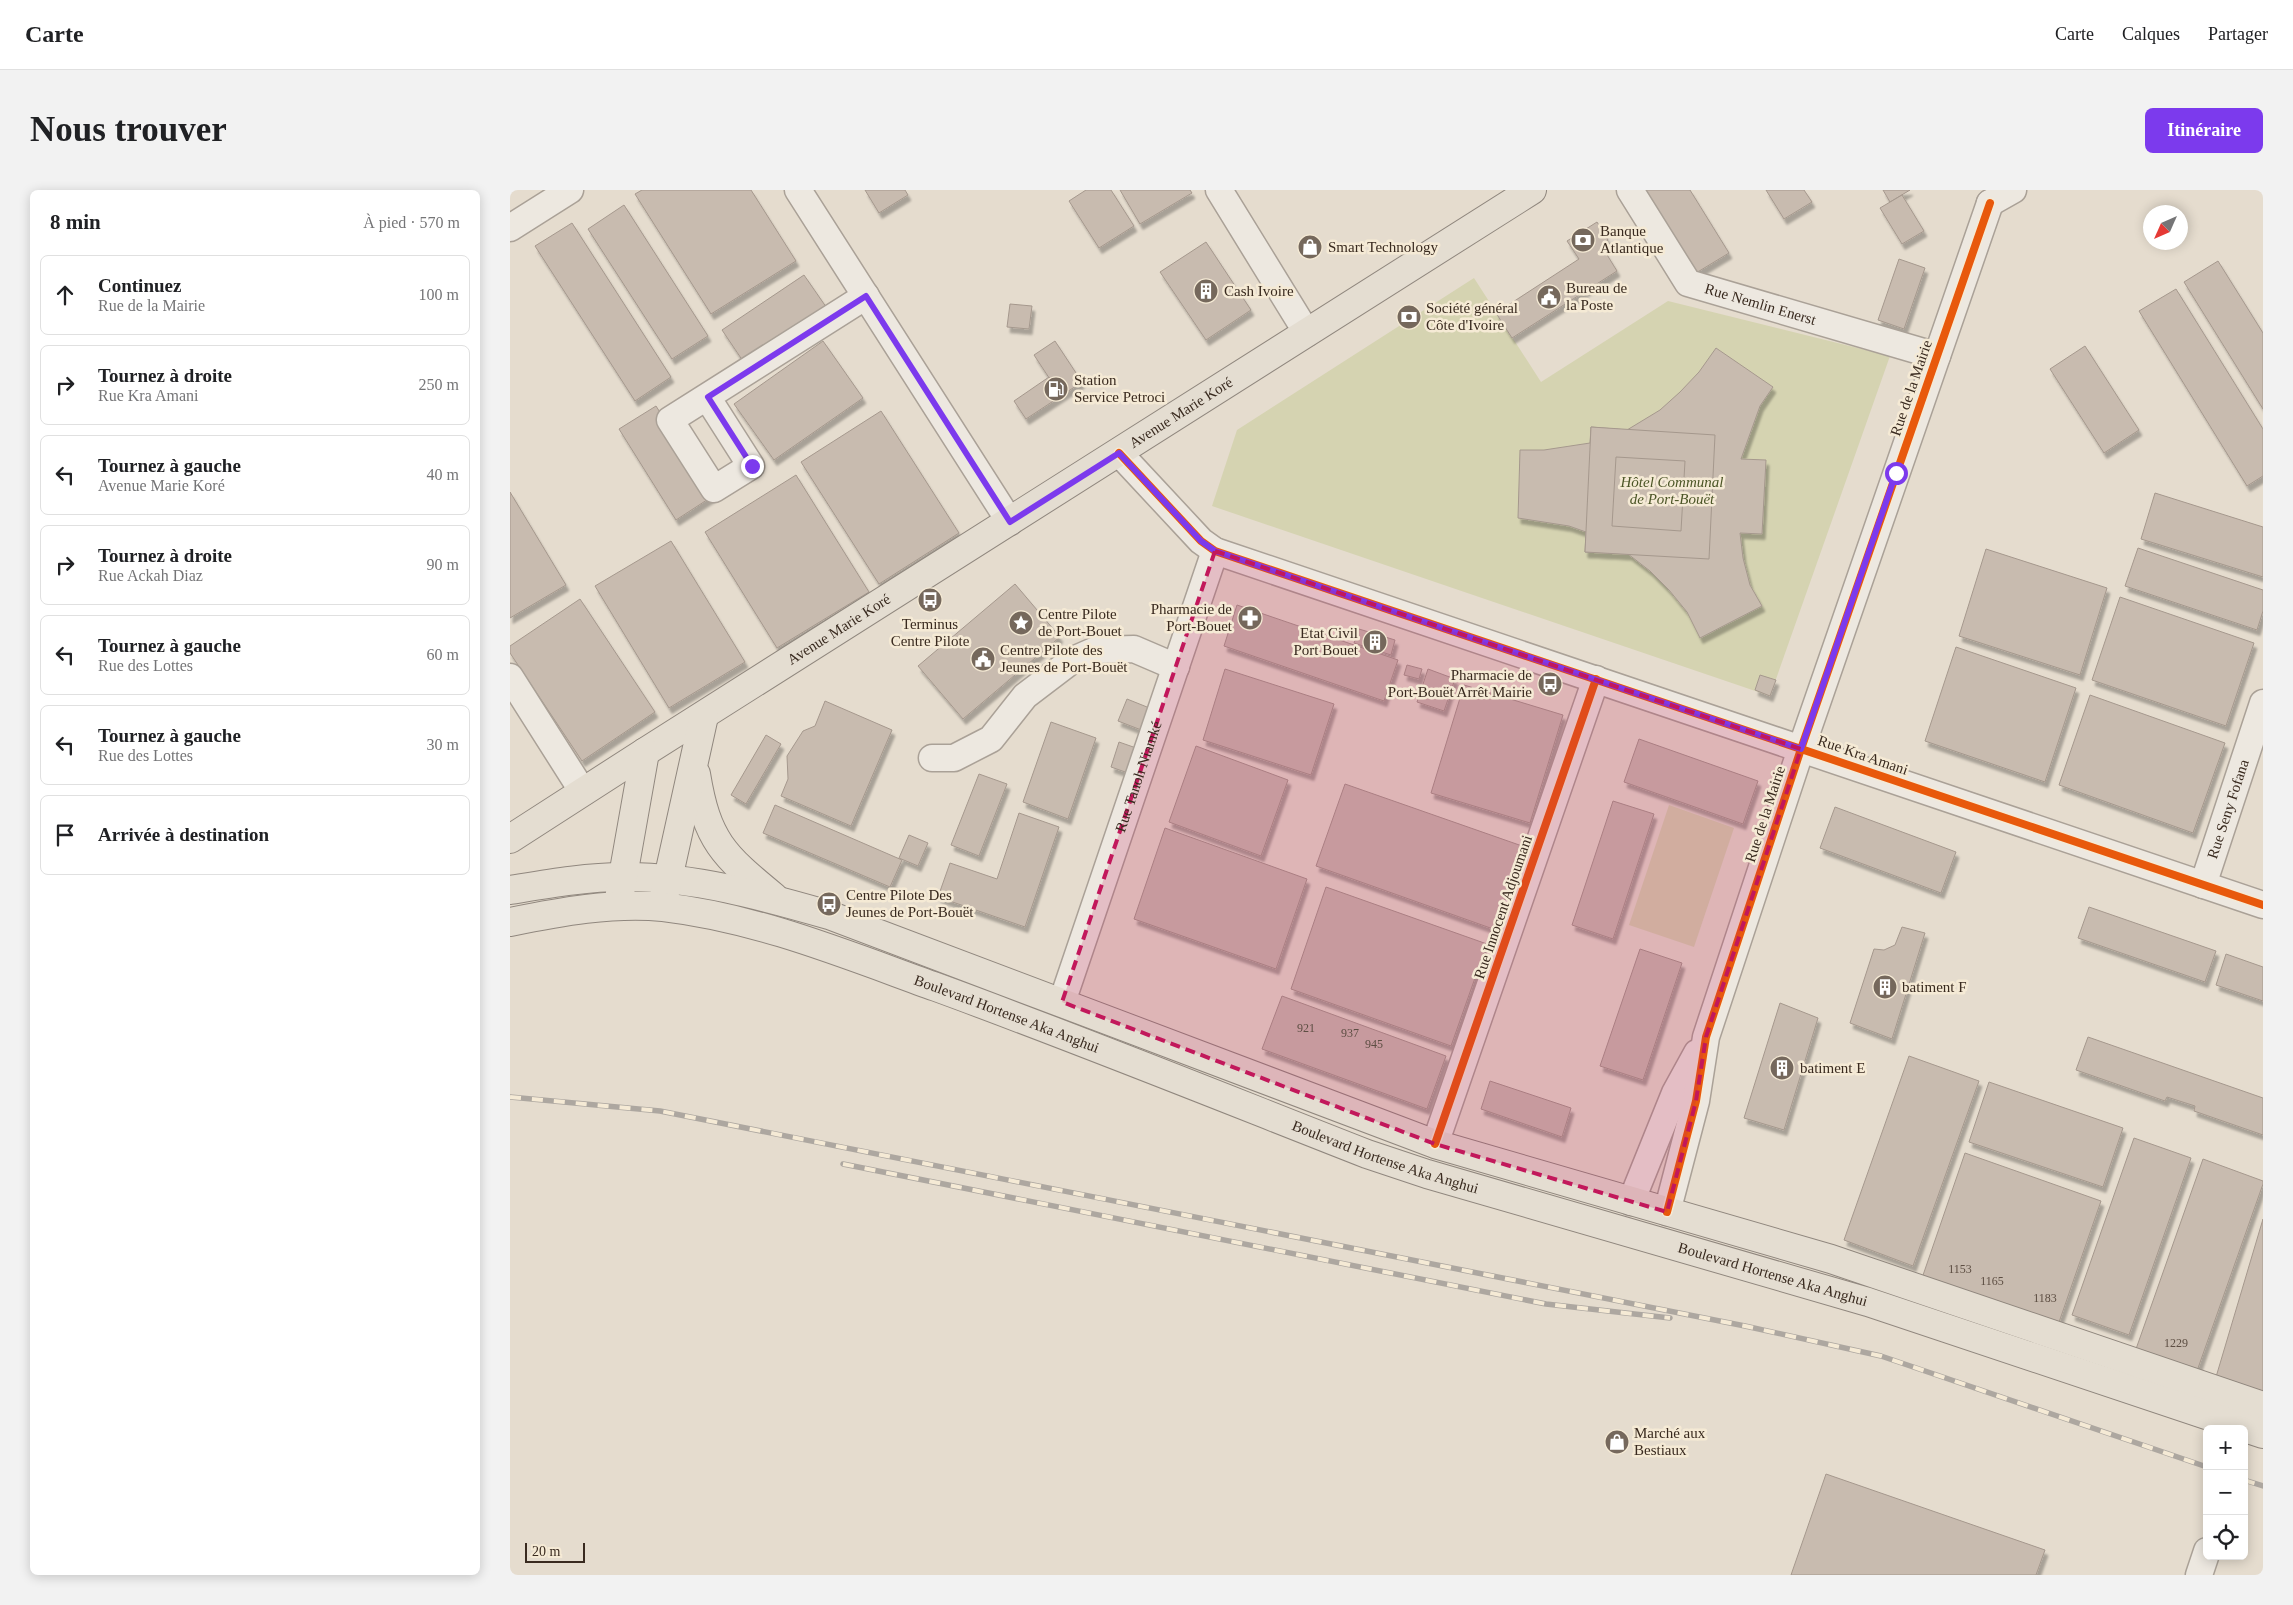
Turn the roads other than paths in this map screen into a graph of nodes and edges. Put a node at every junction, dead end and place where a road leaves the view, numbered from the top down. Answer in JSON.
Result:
{"nodes":[{"id":1,"x":570,"y":190,"type":"edge"},
{"id":2,"x":798,"y":190,"type":"edge"},
{"id":3,"x":1219,"y":190,"type":"edge"},
{"id":4,"x":1532,"y":190,"type":"edge"},
{"id":5,"x":1630,"y":190,"type":"edge"},
{"id":6,"x":2012,"y":190,"type":"edge"},
{"id":7,"x":1986,"y":197,"type":"edge"},
{"id":8,"x":510,"y":228,"type":"edge"},
{"id":9,"x":866,"y":296,"type":"junction"},
{"id":10,"x":1307,"y":333,"type":"junction"},
{"id":11,"x":1937,"y":356,"type":"junction"},
{"id":12,"x":708,"y":397,"type":"dead end"},
{"id":13,"x":1119,"y":453,"type":"junction"},
{"id":14,"x":1010,"y":522,"type":"junction"},
{"id":15,"x":1215,"y":551,"type":"junction"},
{"id":16,"x":1176,"y":667,"type":"junction"},
{"id":17,"x":510,"y":677,"type":"edge"},
{"id":18,"x":1596,"y":679,"type":"junction"},
{"id":19,"x":2263,"y":704,"type":"edge"},
{"id":20,"x":704,"y":716,"type":"junction"},
{"id":21,"x":1801,"y":749,"type":"junction"},
{"id":22,"x":645,"y":752,"type":"junction"},
{"id":23,"x":932,"y":758,"type":"dead end"},
{"id":24,"x":694,"y":761,"type":"junction"},
{"id":25,"x":583,"y":792,"type":"junction"},
{"id":26,"x":510,"y":839,"type":"edge"},
{"id":27,"x":623,"y":877,"type":"junction"},
{"id":28,"x":668,"y":880,"type":"junction"},
{"id":29,"x":2202,"y":885,"type":"junction"},
{"id":30,"x":510,"y":890,"type":"edge"},
{"id":31,"x":777,"y":900,"type":"junction"},
{"id":32,"x":2263,"y":905,"type":"edge"},
{"id":33,"x":618,"y":906,"type":"junction"},
{"id":34,"x":662,"y":907,"type":"junction"},
{"id":35,"x":510,"y":922,"type":"edge"},
{"id":36,"x":1062,"y":1002,"type":"junction"},
{"id":37,"x":1706,"y":1037,"type":"junction"},
{"id":38,"x":1435,"y":1144,"type":"junction"},
{"id":39,"x":1630,"y":1202,"type":"junction"},
{"id":40,"x":1667,"y":1212,"type":"junction"},
{"id":41,"x":2261,"y":1405,"type":"edge"},
{"id":42,"x":2252,"y":1435,"type":"edge"},
{"id":43,"x":2204,"y":1560,"type":"edge"},
{"id":44,"x":2199,"y":1575,"type":"edge"}],
"edges":[{"from":1,"to":8,"type":"street"},
{"from":2,"to":9,"type":"street"},
{"from":3,"to":10,"type":"street"},
{"from":4,"to":10,"type":"main road","name":"Avenue Marie Koré"},
{"from":5,"to":11,"type":"street","name":"Rue Nemlin Enerst"},
{"from":6,"to":7,"type":"street"},
{"from":7,"to":11,"type":"street","name":"Rue de la Mairie"},
{"from":9,"to":12,"type":"street"},
{"from":9,"to":14,"type":"street"},
{"from":10,"to":13,"type":"main road","name":"Avenue Marie Koré"},
{"from":11,"to":21,"type":"street","name":"Rue de la Mairie"},
{"from":13,"to":14,"type":"main road","name":"Avenue Marie Koré"},
{"from":13,"to":15,"type":"street","name":"Rue Kra Amani"},
{"from":14,"to":20,"type":"main road","name":"Avenue Marie Koré"},
{"from":15,"to":16,"type":"street","name":"Rue Tanoh Niamké"},
{"from":15,"to":18,"type":"street","name":"Rue Kra Amani"},
{"from":16,"to":23,"type":"street"},
{"from":16,"to":36,"type":"street","name":"Rue Tanoh Niamké"},
{"from":17,"to":25,"type":"street"},
{"from":18,"to":21,"type":"street","name":"Rue Kra Amani"},
{"from":18,"to":38,"type":"street","name":"Rue Innocent Adjoumani"},
{"from":19,"to":29,"type":"street","name":"Rue Seny Fofana"},
{"from":20,"to":22,"type":"main road","name":"Avenue Marie Koré"},
{"from":20,"to":24,"type":"main road"},
{"from":21,"to":29,"type":"street","name":"Rue Kra Amani"},
{"from":21,"to":37,"type":"street","name":"Rue de la Mairie"},
{"from":22,"to":25,"type":"main road","name":"Avenue Marie Koré"},
{"from":22,"to":27,"type":"main road"},
{"from":24,"to":28,"type":"main road"},
{"from":24,"to":31,"type":"main road"},
{"from":25,"to":26,"type":"main road","name":"Avenue Marie Koré"},
{"from":27,"to":28,"type":"main road","name":"Boulevard Hortense Aka Anghui"},
{"from":27,"to":30,"type":"main road","name":"Boulevard Hortense Aka Anghui"},
{"from":27,"to":33,"type":"main road"},
{"from":28,"to":31,"type":"main road","name":"Boulevard Hortense Aka Anghui"},
{"from":28,"to":34,"type":"main road"},
{"from":29,"to":32,"type":"street","name":"Rue Kra Amani"},
{"from":31,"to":36,"type":"main road","name":"Boulevard Hortense Aka Anghui"},
{"from":33,"to":34,"type":"main road","name":"Boulevard Hortense Aka Anghui"},
{"from":33,"to":35,"type":"main road","name":"Boulevard Hortense Aka Anghui"},
{"from":34,"to":42,"type":"main road","name":"Boulevard Hortense Aka Anghui"},
{"from":36,"to":38,"type":"main road","name":"Boulevard Hortense Aka Anghui"},
{"from":37,"to":39,"type":"street","name":"Rue de la Mairie"},
{"from":37,"to":40,"type":"street","name":"Rue de la Mairie"},
{"from":38,"to":39,"type":"main road","name":"Boulevard Hortense Aka Anghui"},
{"from":39,"to":40,"type":"main road","name":"Boulevard Hortense Aka Anghui"},
{"from":40,"to":41,"type":"main road","name":"Boulevard Hortense Aka Anghui"},
{"from":41,"to":42,"type":"street"},
{"from":43,"to":44,"type":"street"}]}
